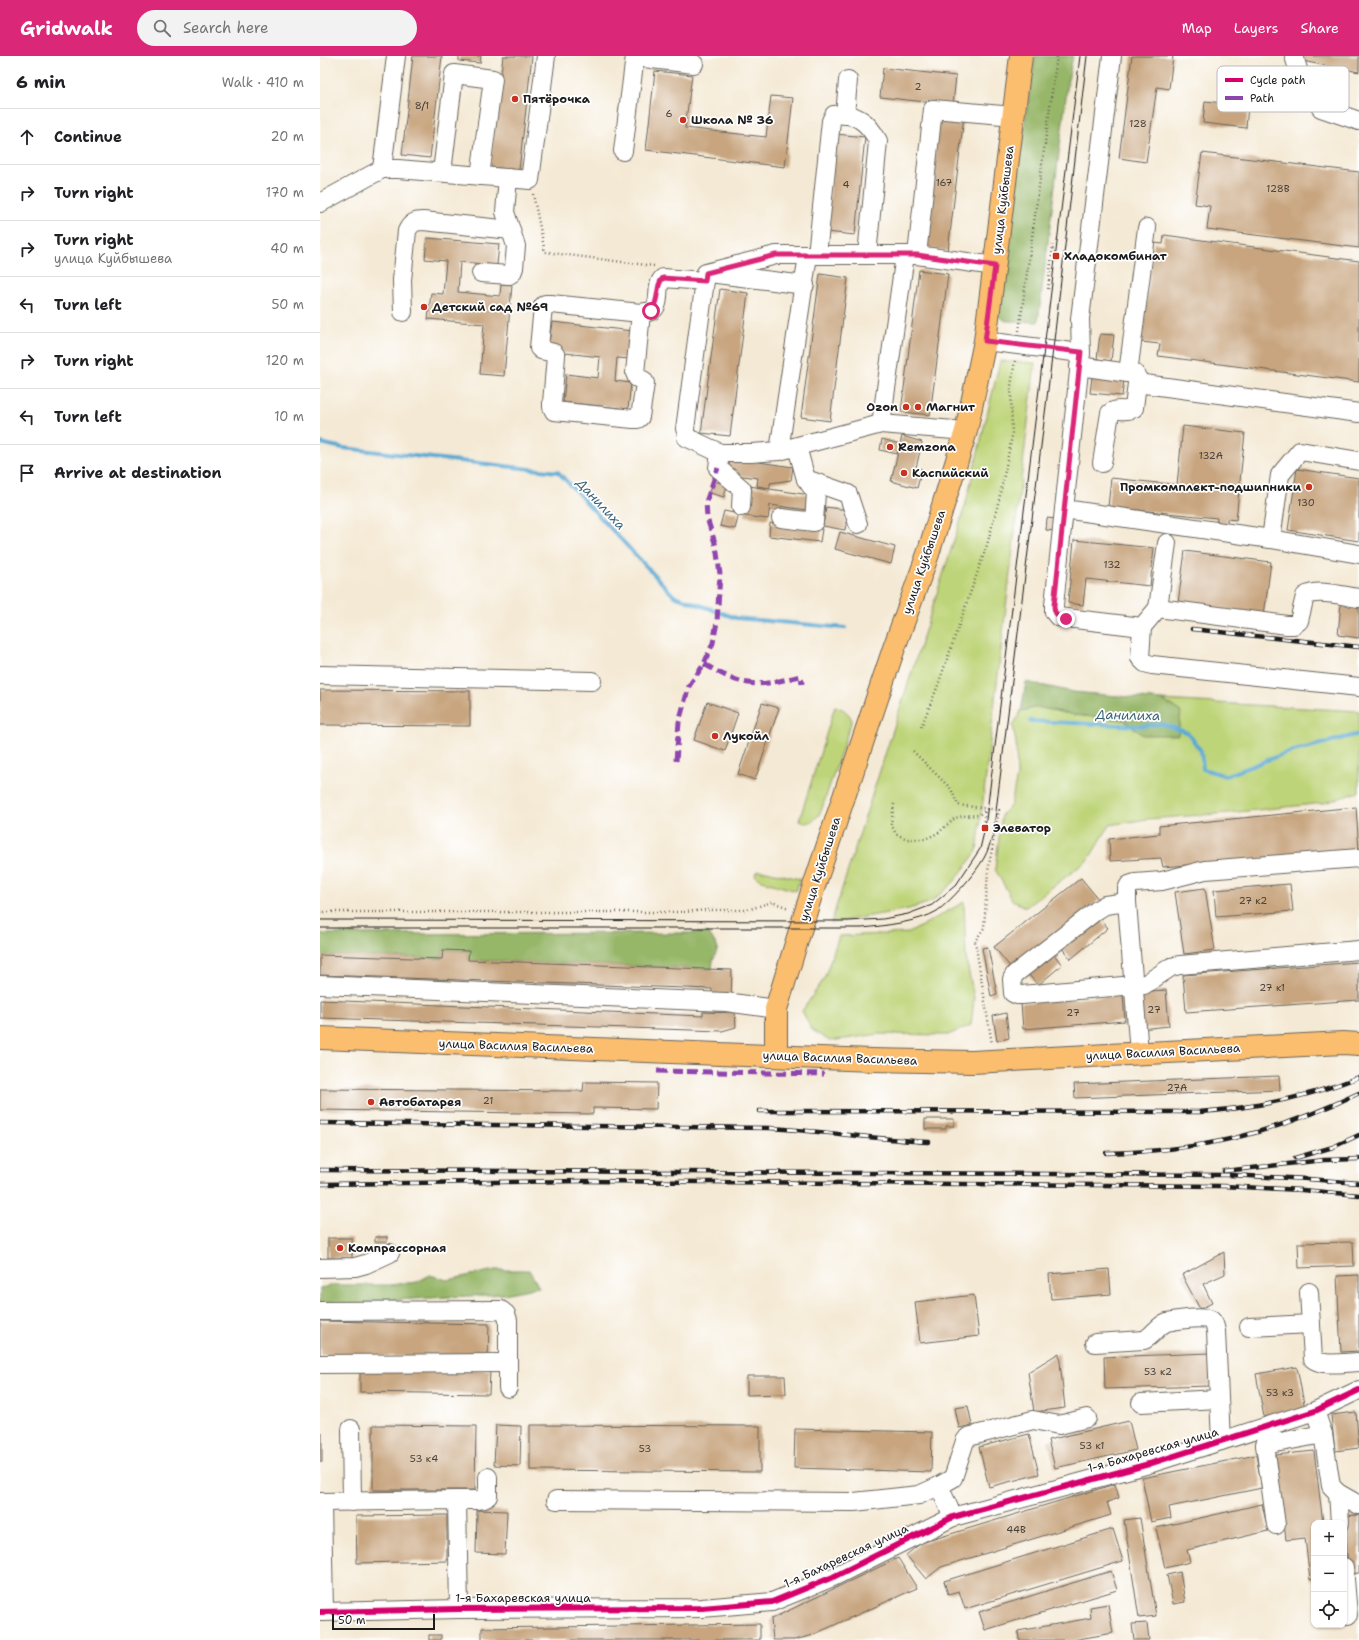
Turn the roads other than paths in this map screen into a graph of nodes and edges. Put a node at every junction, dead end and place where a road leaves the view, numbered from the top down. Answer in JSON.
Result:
{"nodes":[{"id":1,"x":396,"y":56,"type":"edge"},
{"id":2,"x":546,"y":56,"type":"edge"},
{"id":3,"x":635,"y":56,"type":"edge"},
{"id":4,"x":1022,"y":56,"type":"edge"},
{"id":5,"x":1112,"y":56,"type":"edge"},
{"id":6,"x":1294,"y":56,"type":"edge"},
{"id":7,"x":694,"y":64,"type":"dead end"},
{"id":8,"x":1297,"y":66,"type":"edge"},
{"id":9,"x":848,"y":80,"type":"dead end"},
{"id":10,"x":1332,"y":112,"type":"edge"},
{"id":11,"x":845,"y":115,"type":"junction"},
{"id":12,"x":1014,"y":116,"type":"junction"},
{"id":13,"x":1359,"y":122,"type":"edge"},
{"id":14,"x":624,"y":152,"type":"dead end"},
{"id":15,"x":382,"y":169,"type":"junction"},
{"id":16,"x":442,"y":172,"type":"junction"},
{"id":17,"x":480,"y":176,"type":"junction"},
{"id":18,"x":508,"y":178,"type":"junction"},
{"id":19,"x":320,"y":203,"type":"edge"},
{"id":20,"x":1147,"y":228,"type":"dead end"},
{"id":21,"x":511,"y":230,"type":"junction"},
{"id":22,"x":813,"y":255,"type":"junction"},
{"id":23,"x":867,"y":255,"type":"junction"},
{"id":24,"x":911,"y":255,"type":"junction"},
{"id":25,"x":995,"y":266,"type":"junction"},
{"id":26,"x":482,"y":273,"type":"dead end"},
{"id":27,"x":706,"y":277,"type":"junction"},
{"id":28,"x":805,"y":285,"type":"junction"},
{"id":29,"x":403,"y":312,"type":"dead end"},
{"id":30,"x":641,"y":313,"type":"junction"},
{"id":31,"x":985,"y":341,"type":"junction"},
{"id":32,"x":1080,"y":359,"type":"junction"},
{"id":33,"x":1133,"y":378,"type":"junction"},
{"id":34,"x":1359,"y":413,"type":"edge"},
{"id":35,"x":882,"y":424,"type":"junction"},
{"id":36,"x":966,"y":431,"type":"junction"},
{"id":37,"x":796,"y":447,"type":"junction"},
{"id":38,"x":779,"y":451,"type":"junction"},
{"id":39,"x":720,"y":453,"type":"junction"},
{"id":40,"x":1359,"y":462,"type":"edge"},
{"id":41,"x":1102,"y":464,"type":"dead end"},
{"id":42,"x":806,"y":479,"type":"junction"},
{"id":43,"x":741,"y":507,"type":"dead end"},
{"id":44,"x":1064,"y":509,"type":"junction"},
{"id":45,"x":781,"y":518,"type":"dead end"},
{"id":46,"x":858,"y":524,"type":"dead end"},
{"id":47,"x":1271,"y":539,"type":"junction"},
{"id":48,"x":1167,"y":543,"type":"dead end"},
{"id":49,"x":1359,"y":554,"type":"edge"},
{"id":50,"x":1359,"y":598,"type":"edge"},
{"id":51,"x":1158,"y":608,"type":"junction"},
{"id":52,"x":1142,"y":627,"type":"junction"},
{"id":53,"x":320,"y":675,"type":"edge"},
{"id":54,"x":592,"y":681,"type":"dead end"},
{"id":55,"x":1359,"y":687,"type":"edge"},
{"id":56,"x":1359,"y":858,"type":"edge"},
{"id":57,"x":1127,"y":902,"type":"junction"},
{"id":58,"x":1359,"y":950,"type":"edge"},
{"id":59,"x":320,"y":985,"type":"edge"},
{"id":60,"x":1134,"y":986,"type":"junction"},
{"id":61,"x":776,"y":1009,"type":"junction"},
{"id":62,"x":320,"y":1038,"type":"edge"},
{"id":63,"x":1359,"y":1044,"type":"edge"},
{"id":64,"x":1140,"y":1053,"type":"junction"},
{"id":65,"x":776,"y":1056,"type":"junction"},
{"id":66,"x":390,"y":1253,"type":"dead end"},
{"id":67,"x":320,"y":1268,"type":"edge"},
{"id":68,"x":1309,"y":1292,"type":"dead end"},
{"id":69,"x":320,"y":1311,"type":"edge"},
{"id":70,"x":1311,"y":1324,"type":"junction"},
{"id":71,"x":1249,"y":1327,"type":"dead end"},
{"id":72,"x":1095,"y":1343,"type":"dead end"},
{"id":73,"x":1359,"y":1362,"type":"edge"},
{"id":74,"x":508,"y":1363,"type":"junction"},
{"id":75,"x":320,"y":1364,"type":"edge"},
{"id":76,"x":508,"y":1388,"type":"dead end"},
{"id":77,"x":1359,"y":1390,"type":"edge"},
{"id":78,"x":1219,"y":1399,"type":"junction"},
{"id":79,"x":1141,"y":1402,"type":"dead end"},
{"id":80,"x":1315,"y":1412,"type":"junction"},
{"id":81,"x":1087,"y":1418,"type":"dead end"},
{"id":82,"x":1272,"y":1425,"type":"junction"},
{"id":83,"x":351,"y":1429,"type":"dead end"},
{"id":84,"x":1323,"y":1434,"type":"junction"},
{"id":85,"x":1221,"y":1441,"type":"junction"},
{"id":86,"x":1265,"y":1445,"type":"junction"},
{"id":87,"x":488,"y":1478,"type":"dead end"},
{"id":88,"x":939,"y":1486,"type":"junction"},
{"id":89,"x":1338,"y":1493,"type":"junction"},
{"id":90,"x":457,"y":1500,"type":"junction"},
{"id":91,"x":556,"y":1500,"type":"dead end"},
{"id":92,"x":321,"y":1502,"type":"edge"},
{"id":93,"x":352,"y":1502,"type":"junction"},
{"id":94,"x":1359,"y":1505,"type":"edge"},
{"id":95,"x":953,"y":1517,"type":"junction"},
{"id":96,"x":1340,"y":1520,"type":"edge"},
{"id":97,"x":1276,"y":1525,"type":"dead end"},
{"id":98,"x":1346,"y":1592,"type":"edge"},
{"id":99,"x":459,"y":1609,"type":"junction"},
{"id":100,"x":322,"y":1612,"type":"edge"},
{"id":101,"x":1348,"y":1615,"type":"dead end"}],
"edges":[{"from":1,"to":15,"type":"street"},
{"from":2,"to":18,"type":"street"},
{"from":3,"to":7,"type":"street"},
{"from":3,"to":14,"type":"street"},
{"from":4,"to":12,"type":"main road","name":"улица Куйбышева"},
{"from":5,"to":32,"type":"street"},
{"from":6,"to":8,"type":"street"},
{"from":9,"to":11,"type":"street"},
{"from":10,"to":13,"type":"street"},
{"from":11,"to":22,"type":"street"},
{"from":11,"to":23,"type":"street"},
{"from":12,"to":24,"type":"street"},
{"from":12,"to":25,"type":"main road","name":"улица Куйбышева"},
{"from":15,"to":16,"type":"street"},
{"from":15,"to":19,"type":"street"},
{"from":16,"to":17,"type":"street"},
{"from":16,"to":17,"type":"street"},
{"from":17,"to":18,"type":"street"},
{"from":18,"to":21,"type":"street"},
{"from":20,"to":33,"type":"street"},
{"from":21,"to":26,"type":"street"},
{"from":21,"to":29,"type":"street"},
{"from":22,"to":23,"type":"street"},
{"from":22,"to":27,"type":"street"},
{"from":22,"to":28,"type":"street"},
{"from":23,"to":24,"type":"street"},
{"from":24,"to":25,"type":"street"},
{"from":24,"to":35,"type":"street"},
{"from":25,"to":31,"type":"main road","name":"улица Куйбышева"},
{"from":27,"to":28,"type":"street"},
{"from":27,"to":30,"type":"street"},
{"from":27,"to":39,"type":"street"},
{"from":28,"to":38,"type":"street"},
{"from":30,"to":30,"type":"street"},
{"from":31,"to":32,"type":"street"},
{"from":31,"to":36,"type":"main road","name":"улица Куйбышева"},
{"from":32,"to":33,"type":"street"},
{"from":32,"to":44,"type":"street"},
{"from":33,"to":34,"type":"street"},
{"from":33,"to":41,"type":"street"},
{"from":35,"to":36,"type":"street"},
{"from":35,"to":37,"type":"street"},
{"from":36,"to":61,"type":"main road","name":"улица Куйбышева"},
{"from":37,"to":38,"type":"street"},
{"from":37,"to":42,"type":"street"},
{"from":38,"to":39,"type":"street"},
{"from":39,"to":43,"type":"street"},
{"from":40,"to":47,"type":"street"},
{"from":42,"to":45,"type":"street"},
{"from":42,"to":46,"type":"street"},
{"from":44,"to":47,"type":"street"},
{"from":44,"to":52,"type":"street"},
{"from":47,"to":49,"type":"street"},
{"from":48,"to":51,"type":"street"},
{"from":50,"to":51,"type":"street"},
{"from":51,"to":52,"type":"street"},
{"from":52,"to":55,"type":"street"},
{"from":53,"to":54,"type":"street"},
{"from":56,"to":57,"type":"street"},
{"from":57,"to":60,"type":"street"},
{"from":57,"to":60,"type":"street"},
{"from":58,"to":60,"type":"street"},
{"from":59,"to":61,"type":"street"},
{"from":60,"to":64,"type":"street"},
{"from":61,"to":65,"type":"main road","name":"улица Куйбышева"},
{"from":62,"to":65,"type":"main road","name":"улица Василия Васильева"},
{"from":63,"to":64,"type":"main road","name":"улица Василия Васильева"},
{"from":64,"to":65,"type":"main road","name":"улица Василия Васильева"},
{"from":66,"to":67,"type":"street"},
{"from":68,"to":70,"type":"street"},
{"from":69,"to":74,"type":"street"},
{"from":70,"to":71,"type":"street"},
{"from":70,"to":73,"type":"street"},
{"from":72,"to":78,"type":"street"},
{"from":74,"to":75,"type":"street"},
{"from":74,"to":76,"type":"street"},
{"from":77,"to":80,"type":"street","name":"1-я Бахаревская улица"},
{"from":78,"to":79,"type":"street"},
{"from":78,"to":85,"type":"street"},
{"from":80,"to":82,"type":"street","name":"1-я Бахаревская улица"},
{"from":80,"to":84,"type":"street"},
{"from":81,"to":88,"type":"street"},
{"from":82,"to":85,"type":"street","name":"1-я Бахаревская улица"},
{"from":82,"to":86,"type":"street"},
{"from":83,"to":93,"type":"street"},
{"from":84,"to":86,"type":"street"},
{"from":84,"to":89,"type":"street"},
{"from":85,"to":95,"type":"street","name":"1-я Бахаревская улица"},
{"from":86,"to":97,"type":"street"},
{"from":87,"to":90,"type":"street"},
{"from":88,"to":91,"type":"street"},
{"from":88,"to":95,"type":"street"},
{"from":89,"to":94,"type":"street"},
{"from":89,"to":96,"type":"street"},
{"from":90,"to":93,"type":"street"},
{"from":90,"to":99,"type":"street"},
{"from":92,"to":93,"type":"street"},
{"from":92,"to":100,"type":"street"},
{"from":95,"to":99,"type":"street","name":"1-я Бахаревская улица"},
{"from":98,"to":101,"type":"street"},
{"from":99,"to":100,"type":"street","name":"1-я Бахаревская улица"}]}
